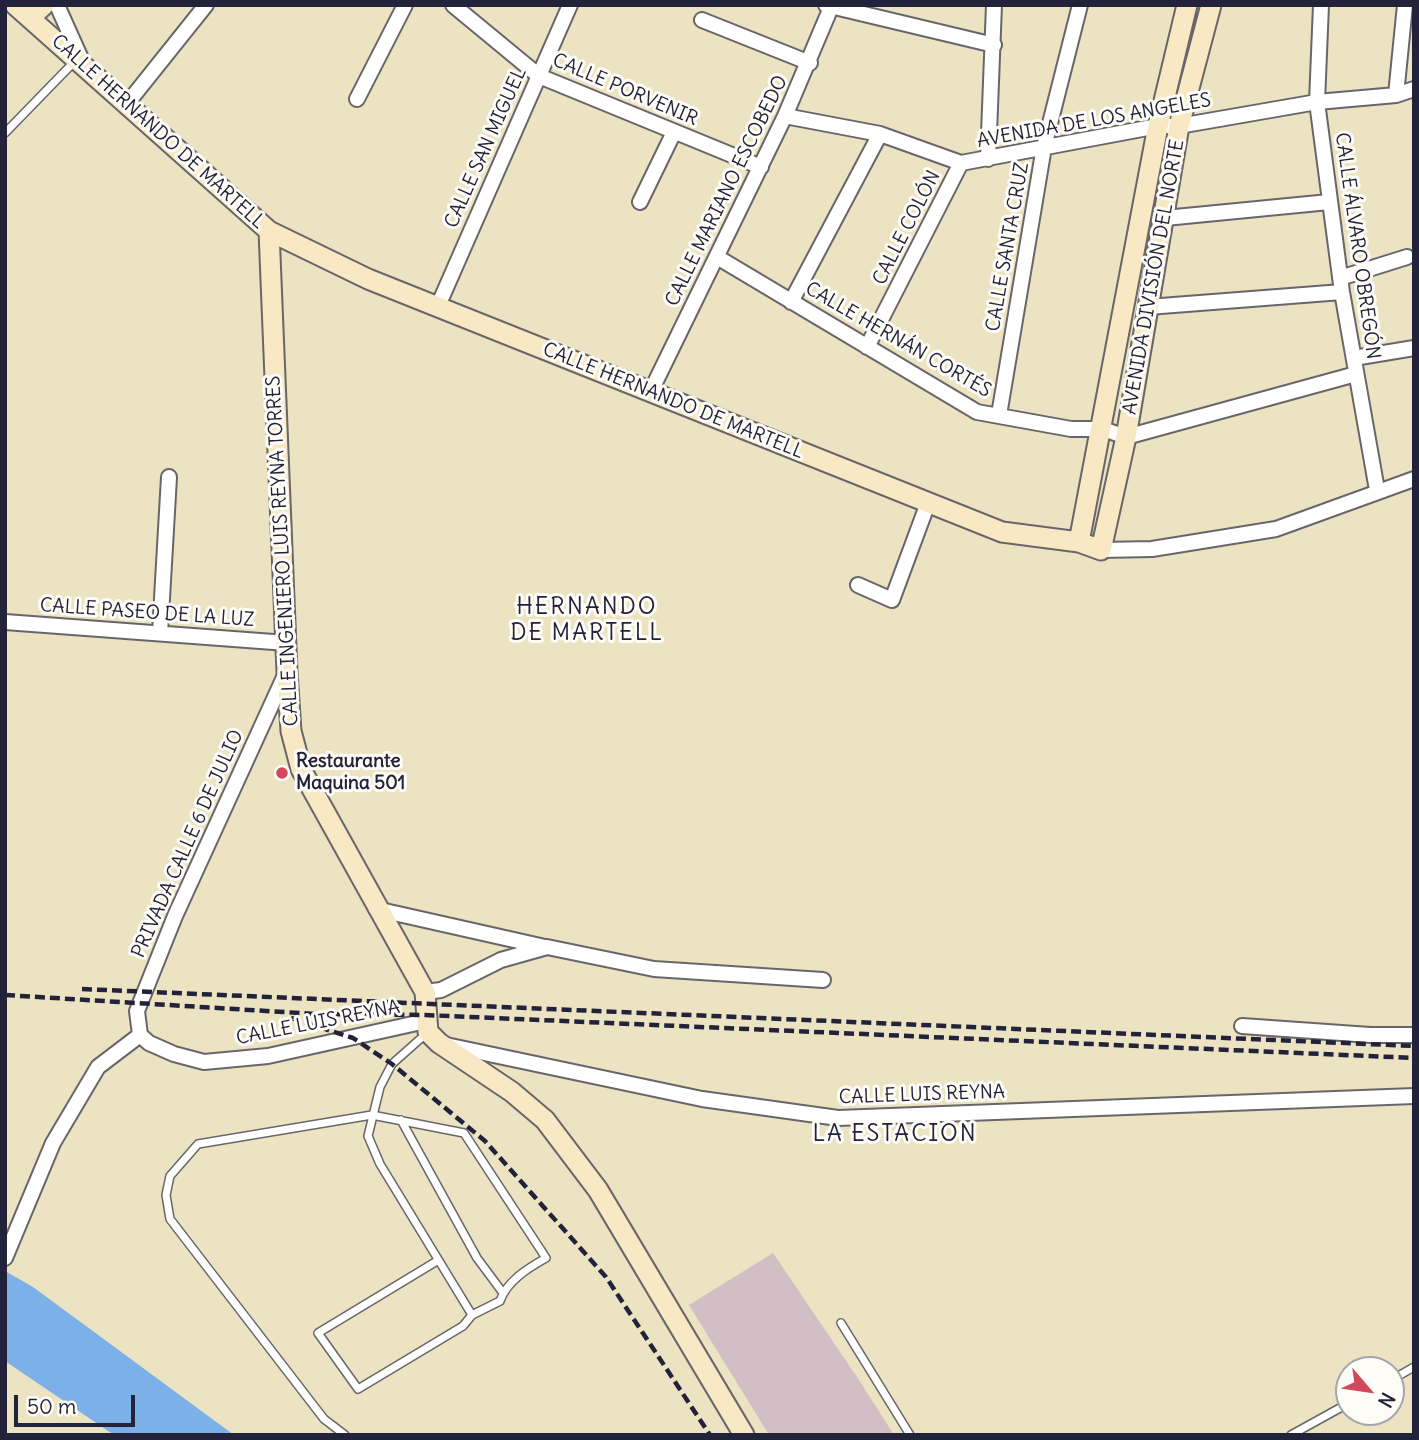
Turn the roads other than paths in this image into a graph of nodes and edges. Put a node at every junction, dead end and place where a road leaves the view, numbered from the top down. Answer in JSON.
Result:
{"nodes":[{"id":1,"x":57,"y":5,"type":"edge"},
{"id":2,"x":206,"y":5,"type":"edge"},
{"id":3,"x":405,"y":5,"type":"edge"},
{"id":4,"x":453,"y":5,"type":"edge"},
{"id":5,"x":570,"y":5,"type":"edge"},
{"id":6,"x":994,"y":5,"type":"edge"},
{"id":7,"x":1080,"y":5,"type":"edge"},
{"id":8,"x":1186,"y":5,"type":"edge"},
{"id":9,"x":1211,"y":5,"type":"edge"},
{"id":10,"x":1321,"y":5,"type":"edge"},
{"id":11,"x":1405,"y":5,"type":"edge"},
{"id":12,"x":830,"y":6,"type":"edge"},
{"id":13,"x":25,"y":8,"type":"edge"},
{"id":14,"x":5,"y":11,"type":"edge"},
{"id":15,"x":702,"y":20,"type":"dead end"},
{"id":16,"x":994,"y":45,"type":"junction"},
{"id":17,"x":810,"y":63,"type":"junction"},
{"id":18,"x":81,"y":64,"type":"junction"},
{"id":19,"x":539,"y":76,"type":"junction"},
{"id":20,"x":1414,"y":89,"type":"edge"},
{"id":21,"x":1396,"y":95,"type":"junction"},
{"id":22,"x":357,"y":99,"type":"dead end"},
{"id":23,"x":1317,"y":102,"type":"junction"},
{"id":24,"x":126,"y":105,"type":"junction"},
{"id":25,"x":785,"y":116,"type":"junction"},
{"id":26,"x":1158,"y":126,"type":"junction"},
{"id":27,"x":1179,"y":126,"type":"junction"},
{"id":28,"x":674,"y":131,"type":"junction"},
{"id":29,"x":5,"y":132,"type":"edge"},
{"id":30,"x":880,"y":134,"type":"junction"},
{"id":31,"x":1044,"y":147,"type":"junction"},
{"id":32,"x":988,"y":159,"type":"junction"},
{"id":33,"x":961,"y":163,"type":"junction"},
{"id":34,"x":761,"y":167,"type":"junction"},
{"id":35,"x":640,"y":202,"type":"dead end"},
{"id":36,"x":1329,"y":202,"type":"junction"},
{"id":37,"x":1165,"y":218,"type":"junction"},
{"id":38,"x":269,"y":230,"type":"junction"},
{"id":39,"x":717,"y":257,"type":"junction"},
{"id":40,"x":1406,"y":257,"type":"dead end"},
{"id":41,"x":1341,"y":285,"type":"junction"},
{"id":42,"x":791,"y":302,"type":"junction"},
{"id":43,"x":438,"y":306,"type":"junction"},
{"id":44,"x":1148,"y":307,"type":"junction"},
{"id":45,"x":867,"y":348,"type":"junction"},
{"id":46,"x":1414,"y":348,"type":"edge"},
{"id":47,"x":1354,"y":358,"type":"junction"},
{"id":48,"x":1356,"y":374,"type":"junction"},
{"id":49,"x":651,"y":391,"type":"junction"},
{"id":50,"x":999,"y":415,"type":"junction"},
{"id":51,"x":1103,"y":429,"type":"junction"},
{"id":52,"x":1126,"y":437,"type":"junction"},
{"id":53,"x":169,"y":477,"type":"dead end"},
{"id":54,"x":1414,"y":479,"type":"edge"},
{"id":55,"x":1377,"y":490,"type":"junction"},
{"id":56,"x":928,"y":503,"type":"junction"},
{"id":57,"x":1079,"y":542,"type":"junction"},
{"id":58,"x":1101,"y":550,"type":"junction"},
{"id":59,"x":858,"y":585,"type":"dead end"},
{"id":60,"x":5,"y":622,"type":"edge"},
{"id":61,"x":160,"y":634,"type":"junction"},
{"id":62,"x":287,"y":642,"type":"junction"},
{"id":63,"x":287,"y":672,"type":"junction"},
{"id":64,"x":376,"y":909,"type":"junction"},
{"id":65,"x":547,"y":947,"type":"junction"},
{"id":66,"x":823,"y":980,"type":"dead end"},
{"id":67,"x":425,"y":992,"type":"junction"},
{"id":68,"x":1242,"y":1026,"type":"dead end"},
{"id":69,"x":431,"y":1032,"type":"junction"},
{"id":70,"x":140,"y":1035,"type":"junction"},
{"id":71,"x":1414,"y":1035,"type":"edge"},
{"id":72,"x":1414,"y":1096,"type":"edge"},
{"id":73,"x":373,"y":1115,"type":"junction"},
{"id":74,"x":401,"y":1121,"type":"junction"},
{"id":75,"x":7,"y":1253,"type":"edge"},
{"id":76,"x":437,"y":1261,"type":"junction"},
{"id":77,"x":503,"y":1293,"type":"junction"},
{"id":78,"x":472,"y":1315,"type":"junction"},
{"id":79,"x":841,"y":1323,"type":"dead end"},
{"id":80,"x":1335,"y":1411,"type":"edge"},
{"id":81,"x":345,"y":1435,"type":"edge"},
{"id":82,"x":744,"y":1435,"type":"edge"},
{"id":83,"x":910,"y":1435,"type":"edge"},
{"id":84,"x":1290,"y":1435,"type":"edge"}],
"edges":[{"from":1,"to":18,"type":"street"},
{"from":2,"to":24,"type":"street"},
{"from":3,"to":22,"type":"street"},
{"from":4,"to":19,"type":"street","name":"CALLE PORVENIR"},
{"from":5,"to":19,"type":"street","name":"CALLE SAN MIGUEL"},
{"from":6,"to":16,"type":"street"},
{"from":7,"to":31,"type":"street","name":"CALLE SANTA CRUZ"},
{"from":8,"to":26,"type":"street","name":"AVENIDA DIVISIÓN DEL NORTE"},
{"from":9,"to":27,"type":"street","name":"AVENIDA DIVISIÓN DEL NORTE"},
{"from":10,"to":23,"type":"street","name":"CALLE ÁLVARO OBREGÓN"},
{"from":11,"to":21,"type":"street"},
{"from":12,"to":16,"type":"street"},
{"from":12,"to":17,"type":"street","name":"CALLE MARIANO ESCOBEDO"},
{"from":13,"to":14,"type":"street"},
{"from":13,"to":18,"type":"street","name":"CALLE HERNANDO DE MARTELL"},
{"from":15,"to":17,"type":"street"},
{"from":16,"to":32,"type":"street"},
{"from":17,"to":25,"type":"street","name":"CALLE MARIANO ESCOBEDO"},
{"from":18,"to":24,"type":"street","name":"CALLE HERNANDO DE MARTELL"},
{"from":18,"to":29,"type":"lane"},
{"from":19,"to":28,"type":"street","name":"CALLE PORVENIR"},
{"from":19,"to":43,"type":"street","name":"CALLE SAN MIGUEL"},
{"from":20,"to":21,"type":"street","name":"AVENIDA DE LOS ANGELES"},
{"from":21,"to":23,"type":"street","name":"AVENIDA DE LOS ANGELES"},
{"from":23,"to":27,"type":"street","name":"AVENIDA DE LOS ANGELES"},
{"from":23,"to":36,"type":"street","name":"CALLE ÁLVARO OBREGÓN"},
{"from":24,"to":38,"type":"street","name":"CALLE HERNANDO DE MARTELL"},
{"from":25,"to":30,"type":"street","name":"AVENIDA DE LOS ANGELES"},
{"from":25,"to":34,"type":"street","name":"CALLE MARIANO ESCOBEDO"},
{"from":26,"to":27,"type":"street","name":"AVENIDA DE LOS ANGELES"},
{"from":26,"to":31,"type":"street","name":"AVENIDA DE LOS ANGELES"},
{"from":26,"to":51,"type":"street","name":"AVENIDA DIVISIÓN DEL NORTE"},
{"from":27,"to":37,"type":"street","name":"AVENIDA DIVISIÓN DEL NORTE"},
{"from":28,"to":34,"type":"street","name":"CALLE PORVENIR"},
{"from":28,"to":35,"type":"street"},
{"from":30,"to":33,"type":"street","name":"AVENIDA DE LOS ANGELES"},
{"from":30,"to":42,"type":"street"},
{"from":31,"to":32,"type":"street","name":"AVENIDA DE LOS ANGELES"},
{"from":31,"to":50,"type":"street","name":"CALLE SANTA CRUZ"},
{"from":32,"to":33,"type":"street","name":"AVENIDA DE LOS ANGELES"},
{"from":33,"to":45,"type":"street","name":"CALLE COLÓN"},
{"from":34,"to":39,"type":"street","name":"CALLE MARIANO ESCOBEDO"},
{"from":36,"to":37,"type":"street"},
{"from":36,"to":41,"type":"street","name":"CALLE ÁLVARO OBREGÓN"},
{"from":37,"to":44,"type":"street","name":"AVENIDA DIVISIÓN DEL NORTE"},
{"from":38,"to":43,"type":"street","name":"CALLE HERNANDO DE MARTELL"},
{"from":38,"to":62,"type":"street","name":"CALLE INGENIERO LUIS REYNA TORRES"},
{"from":39,"to":42,"type":"street","name":"CALLE HERNÁN CORTÉS"},
{"from":39,"to":49,"type":"street","name":"CALLE MARIANO ESCOBEDO"},
{"from":40,"to":41,"type":"street"},
{"from":41,"to":44,"type":"street"},
{"from":41,"to":47,"type":"street","name":"CALLE ÁLVARO OBREGÓN"},
{"from":42,"to":45,"type":"street","name":"CALLE HERNÁN CORTÉS"},
{"from":43,"to":49,"type":"street","name":"CALLE HERNANDO DE MARTELL"},
{"from":44,"to":52,"type":"street","name":"AVENIDA DIVISIÓN DEL NORTE"},
{"from":45,"to":50,"type":"street","name":"CALLE HERNÁN CORTÉS"},
{"from":46,"to":47,"type":"street"},
{"from":47,"to":48,"type":"street","name":"CALLE ÁLVARO OBREGÓN"},
{"from":48,"to":52,"type":"street"},
{"from":48,"to":55,"type":"street","name":"CALLE ÁLVARO OBREGÓN"},
{"from":49,"to":56,"type":"street","name":"CALLE HERNANDO DE MARTELL"},
{"from":50,"to":51,"type":"street","name":"CALLE HERNÁN CORTÉS"},
{"from":51,"to":52,"type":"street","name":"CALLE HERNÁN CORTÉS"},
{"from":51,"to":57,"type":"street","name":"AVENIDA DIVISIÓN DEL NORTE"},
{"from":52,"to":58,"type":"street","name":"AVENIDA DIVISIÓN DEL NORTE"},
{"from":53,"to":61,"type":"street"},
{"from":54,"to":55,"type":"street","name":"CALLE HERNANDO DE MARTELL"},
{"from":55,"to":58,"type":"street","name":"CALLE HERNANDO DE MARTELL"},
{"from":56,"to":57,"type":"street","name":"CALLE HERNANDO DE MARTELL"},
{"from":56,"to":59,"type":"street"},
{"from":57,"to":58,"type":"street","name":"CALLE HERNANDO DE MARTELL"},
{"from":60,"to":61,"type":"street","name":"CALLE PASEO DE LA LUZ"},
{"from":61,"to":62,"type":"street","name":"CALLE PASEO DE LA LUZ"},
{"from":62,"to":63,"type":"street","name":"CALLE INGENIERO LUIS REYNA TORRES"},
{"from":63,"to":64,"type":"street","name":"CALLE INGENIERO LUIS REYNA TORRES"},
{"from":63,"to":70,"type":"street","name":"PRIVADA CALLE 6 DE JULIO"},
{"from":64,"to":65,"type":"street","name":"CALLE LUIS REYNA"},
{"from":64,"to":67,"type":"street","name":"CALLE INGENIERO LUIS REYNA TORRES"},
{"from":65,"to":66,"type":"street","name":"CALLE LUIS REYNA"},
{"from":65,"to":67,"type":"street","name":"CALLE LUIS REYNA"},
{"from":67,"to":69,"type":"street","name":"CALLE INGENIERO LUIS REYNA TORRES"},
{"from":68,"to":71,"type":"street"},
{"from":69,"to":70,"type":"street","name":"CALLE LUIS REYNA"},
{"from":69,"to":72,"type":"street","name":"CALLE LUIS REYNA"},
{"from":69,"to":73,"type":"lane"},
{"from":69,"to":82,"type":"street"},
{"from":70,"to":75,"type":"street"},
{"from":73,"to":74,"type":"lane"},
{"from":73,"to":76,"type":"lane"},
{"from":73,"to":81,"type":"lane"},
{"from":74,"to":77,"type":"lane"},
{"from":74,"to":77,"type":"lane"},
{"from":76,"to":78,"type":"lane"},
{"from":76,"to":78,"type":"lane"},
{"from":77,"to":78,"type":"lane"},
{"from":79,"to":83,"type":"lane"},
{"from":80,"to":84,"type":"lane"}]}
